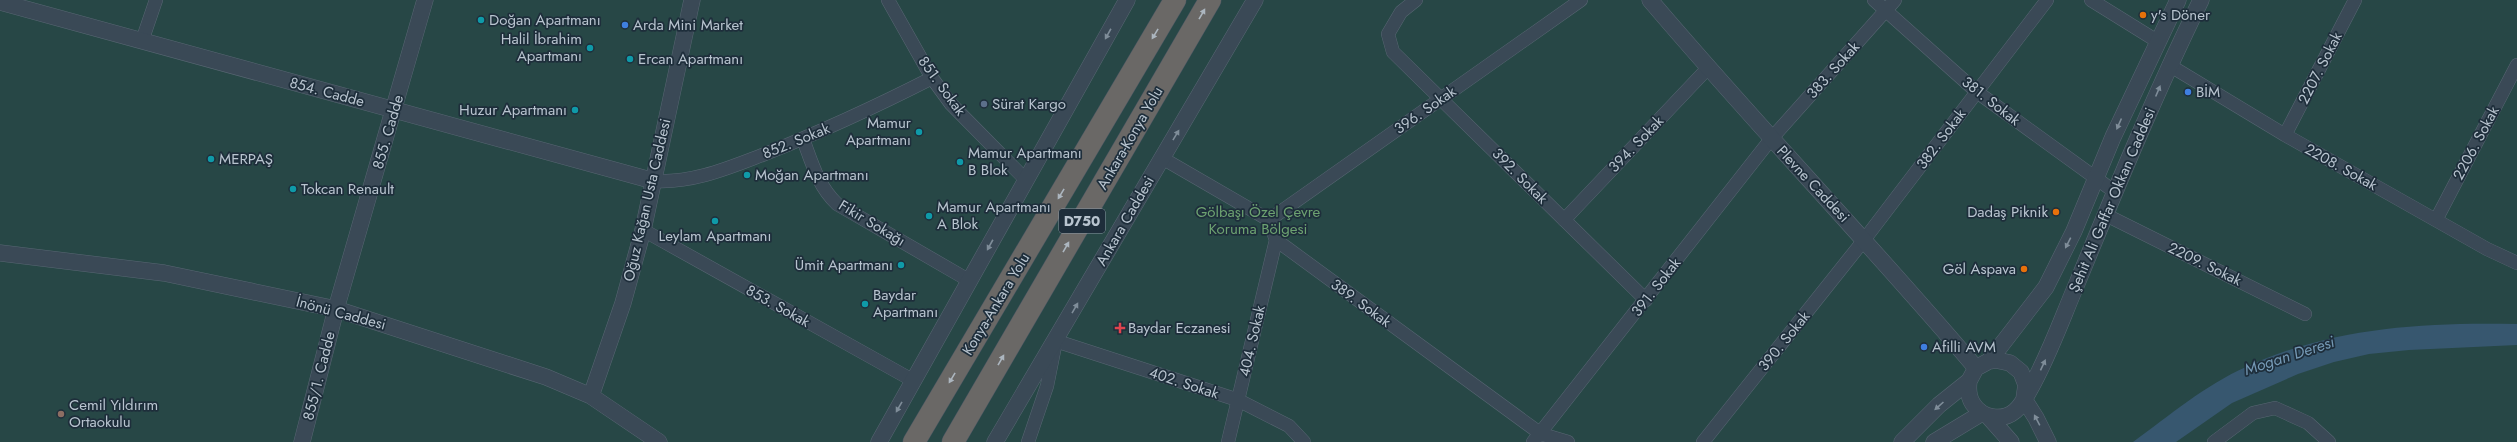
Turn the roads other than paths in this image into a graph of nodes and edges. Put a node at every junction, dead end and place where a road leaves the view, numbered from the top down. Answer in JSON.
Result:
{"nodes":[{"id":1,"x":156,"y":0,"type":"edge"},
{"id":2,"x":425,"y":0,"type":"edge"},
{"id":3,"x":692,"y":0,"type":"edge"},
{"id":4,"x":888,"y":0,"type":"edge"},
{"id":5,"x":1127,"y":0,"type":"edge"},
{"id":6,"x":1175,"y":0,"type":"edge"},
{"id":7,"x":1210,"y":0,"type":"edge"},
{"id":8,"x":1416,"y":0,"type":"edge"},
{"id":9,"x":1580,"y":0,"type":"edge"},
{"id":10,"x":1650,"y":0,"type":"edge"},
{"id":11,"x":1874,"y":0,"type":"edge"},
{"id":12,"x":1895,"y":0,"type":"edge"},
{"id":13,"x":2047,"y":0,"type":"edge"},
{"id":14,"x":2091,"y":0,"type":"edge"},
{"id":15,"x":2178,"y":0,"type":"edge"},
{"id":16,"x":2201,"y":0,"type":"edge"},
{"id":17,"x":2356,"y":0,"type":"edge"},
{"id":18,"x":1254,"y":1,"type":"edge"},
{"id":19,"x":0,"y":2,"type":"edge"},
{"id":20,"x":1886,"y":10,"type":"junction"},
{"id":21,"x":142,"y":41,"type":"junction"},
{"id":22,"x":2157,"y":41,"type":"junction"},
{"id":23,"x":2517,"y":65,"type":"edge"},
{"id":24,"x":2169,"y":66,"type":"junction"},
{"id":25,"x":1708,"y":68,"type":"junction"},
{"id":26,"x":932,"y":78,"type":"junction"},
{"id":27,"x":1977,"y":92,"type":"junction"},
{"id":28,"x":1441,"y":99,"type":"junction"},
{"id":29,"x":394,"y":110,"type":"junction"},
{"id":30,"x":2285,"y":135,"type":"junction"},
{"id":31,"x":803,"y":139,"type":"junction"},
{"id":32,"x":1771,"y":139,"type":"junction"},
{"id":33,"x":1162,"y":158,"type":"junction"},
{"id":34,"x":2096,"y":178,"type":"junction"},
{"id":35,"x":1026,"y":180,"type":"junction"},
{"id":36,"x":654,"y":181,"type":"junction"},
{"id":37,"x":2115,"y":192,"type":"junction"},
{"id":38,"x":2106,"y":215,"type":"junction"},
{"id":39,"x":1269,"y":220,"type":"junction"},
{"id":40,"x":1564,"y":220,"type":"junction"},
{"id":41,"x":2436,"y":220,"type":"junction"},
{"id":42,"x":643,"y":230,"type":"junction"},
{"id":43,"x":1276,"y":240,"type":"junction"},
{"id":44,"x":1864,"y":240,"type":"junction"},
{"id":45,"x":0,"y":253,"type":"edge"},
{"id":46,"x":2517,"y":263,"type":"edge"},
{"id":47,"x":970,"y":281,"type":"junction"},
{"id":48,"x":1646,"y":300,"type":"junction"},
{"id":49,"x":336,"y":309,"type":"junction"},
{"id":50,"x":2305,"y":314,"type":"dead end"},
{"id":51,"x":1056,"y":341,"type":"junction"},
{"id":52,"x":1978,"y":370,"type":"junction"},
{"id":53,"x":1037,"y":373,"type":"junction"},
{"id":54,"x":914,"y":381,"type":"junction"},
{"id":55,"x":591,"y":396,"type":"junction"},
{"id":56,"x":1238,"y":400,"type":"junction"},
{"id":57,"x":2024,"y":400,"type":"junction"},
{"id":58,"x":1985,"y":414,"type":"junction"},
{"id":59,"x":1536,"y":438,"type":"edge"},
{"id":60,"x":302,"y":442,"type":"edge"},
{"id":61,"x":659,"y":442,"type":"edge"},
{"id":62,"x":879,"y":442,"type":"edge"},
{"id":63,"x":914,"y":442,"type":"edge"},
{"id":64,"x":953,"y":442,"type":"edge"},
{"id":65,"x":984,"y":442,"type":"edge"},
{"id":66,"x":995,"y":442,"type":"edge"},
{"id":67,"x":1028,"y":442,"type":"edge"},
{"id":68,"x":1228,"y":442,"type":"edge"},
{"id":69,"x":1304,"y":442,"type":"edge"},
{"id":70,"x":1568,"y":442,"type":"edge"},
{"id":71,"x":1703,"y":442,"type":"edge"},
{"id":72,"x":1902,"y":442,"type":"edge"},
{"id":73,"x":1934,"y":442,"type":"edge"},
{"id":74,"x":2011,"y":442,"type":"edge"},
{"id":75,"x":2048,"y":442,"type":"edge"},
{"id":76,"x":2214,"y":442,"type":"edge"},
{"id":77,"x":2329,"y":442,"type":"edge"}],
"edges":[{"from":1,"to":21,"type":"street"},
{"from":2,"to":29,"type":"street","name":"855. Cadde"},
{"from":3,"to":36,"type":"street","name":"Oğuz Kağan Usta Caddesi"},
{"from":4,"to":26,"type":"street","name":"851. Sokak"},
{"from":5,"to":35,"type":"street","one_way":true},
{"from":6,"to":63,"type":"highway","name":"Konya-Ankara Yolu","number":"D750","one_way":true},
{"from":64,"to":7,"type":"highway","name":"Ankara-Konya Yolu","number":"D750","one_way":true},
{"from":8,"to":28,"type":"street","name":"392. Sokak"},
{"from":9,"to":28,"type":"street","name":"396. Sokak"},
{"from":10,"to":25,"type":"street","name":"Plevne Caddesi"},
{"from":11,"to":20,"type":"street","name":"381. Sokak"},
{"from":12,"to":20,"type":"street","name":"383. Sokak"},
{"from":13,"to":27,"type":"street","name":"382. Sokak"},
{"from":14,"to":22,"type":"street"},
{"from":15,"to":22,"type":"street","name":"Şehit Ali Gaffar Okkan Caddesi"},
{"from":16,"to":24,"type":"street","name":"Şehit Ali Gaffar Okkan Caddesi"},
{"from":17,"to":30,"type":"street","name":"2207. Sokak"},
{"from":33,"to":18,"type":"street","name":"Ankara Caddesi","one_way":true},
{"from":19,"to":21,"type":"street","name":"854. Cadde"},
{"from":20,"to":27,"type":"street","name":"381. Sokak"},
{"from":20,"to":32,"type":"street","name":"383. Sokak"},
{"from":21,"to":29,"type":"street","name":"854. Cadde"},
{"from":22,"to":34,"type":"street","name":"Şehit Ali Gaffar Okkan Caddesi","one_way":true},
{"from":23,"to":41,"type":"street","name":"2206. Sokak"},
{"from":24,"to":30,"type":"street","name":"2208. Sokak"},
{"from":37,"to":24,"type":"street","name":"Şehit Ali Gaffar Okkan Caddesi","one_way":true},
{"from":25,"to":32,"type":"street","name":"Plevne Caddesi"},
{"from":25,"to":40,"type":"street","name":"394. Sokak"},
{"from":26,"to":31,"type":"street","name":"852. Sokak"},
{"from":26,"to":35,"type":"street","name":"851. Sokak"},
{"from":27,"to":34,"type":"street","name":"381. Sokak"},
{"from":27,"to":44,"type":"street","name":"382. Sokak"},
{"from":28,"to":39,"type":"street","name":"396. Sokak"},
{"from":28,"to":40,"type":"street","name":"392. Sokak"},
{"from":29,"to":36,"type":"street","name":"854. Cadde"},
{"from":29,"to":49,"type":"street","name":"855. Cadde"},
{"from":30,"to":41,"type":"street","name":"2208. Sokak"},
{"from":31,"to":36,"type":"street","name":"852. Sokak"},
{"from":31,"to":47,"type":"street","name":"Fikir Sokağı"},
{"from":32,"to":44,"type":"street","name":"Plevne Caddesi"},
{"from":32,"to":48,"type":"street","name":"391. Sokak"},
{"from":33,"to":39,"type":"street"},
{"from":51,"to":33,"type":"street","name":"Ankara Caddesi","one_way":true},
{"from":34,"to":37,"type":"street","name":"381. Sokak"},
{"from":34,"to":52,"type":"street","name":"Şehit Ali Gaffar Okkan Caddesi","one_way":true},
{"from":35,"to":47,"type":"street","one_way":true},
{"from":36,"to":42,"type":"street","name":"Oğuz Kağan Usta Caddesi"},
{"from":37,"to":38,"type":"street","name":"Şehit Ali Gaffar Okkan Caddesi"},
{"from":38,"to":50,"type":"street","name":"2209. Sokak"},
{"from":57,"to":38,"type":"street","name":"Şehit Ali Gaffar Okkan Caddesi","one_way":true},
{"from":39,"to":43,"type":"street"},
{"from":40,"to":48,"type":"street","name":"392. Sokak"},
{"from":41,"to":46,"type":"street","name":"2208. Sokak"},
{"from":42,"to":54,"type":"street","name":"853. Sokak"},
{"from":42,"to":55,"type":"street","name":"Oğuz Kağan Usta Caddesi"},
{"from":43,"to":56,"type":"street","name":"404. Sokak"},
{"from":43,"to":59,"type":"street","name":"389. Sokak"},
{"from":44,"to":52,"type":"street","name":"Plevne Caddesi"},
{"from":44,"to":71,"type":"street","name":"390. Sokak"},
{"from":45,"to":49,"type":"street","name":"İnönü Caddesi"},
{"from":47,"to":54,"type":"street"},
{"from":48,"to":59,"type":"street","name":"391. Sokak"},
{"from":49,"to":55,"type":"street","name":"İnönü Caddesi"},
{"from":49,"to":60,"type":"street","name":"855/1. Cadde"},
{"from":51,"to":53,"type":"street","name":"Ankara Caddesi"},
{"from":51,"to":56,"type":"street","name":"402. Sokak"},
{"from":51,"to":67,"type":"street"},
{"from":52,"to":57,"type":"street"},
{"from":52,"to":58,"type":"street"},
{"from":52,"to":72,"type":"street","name":"Şehit Ali Gaffar Okkan Caddesi","one_way":true},
{"from":53,"to":65,"type":"street"},
{"from":53,"to":66,"type":"street","name":"Ankara Caddesi"},
{"from":54,"to":62,"type":"street","one_way":true},
{"from":55,"to":61,"type":"street","name":"İnönü Caddesi"},
{"from":56,"to":68,"type":"street","name":"404. Sokak"},
{"from":56,"to":69,"type":"street","name":"402. Sokak"},
{"from":57,"to":58,"type":"street","name":"Şehit Ali Gaffar Okkan Caddesi"},
{"from":75,"to":57,"type":"street","one_way":true},
{"from":58,"to":73,"type":"street","name":"Şehit Ali Gaffar Okkan Caddesi"},
{"from":58,"to":74,"type":"street"},
{"from":59,"to":70,"type":"street","name":"389. Sokak"},
{"from":76,"to":77,"type":"street"}]}
